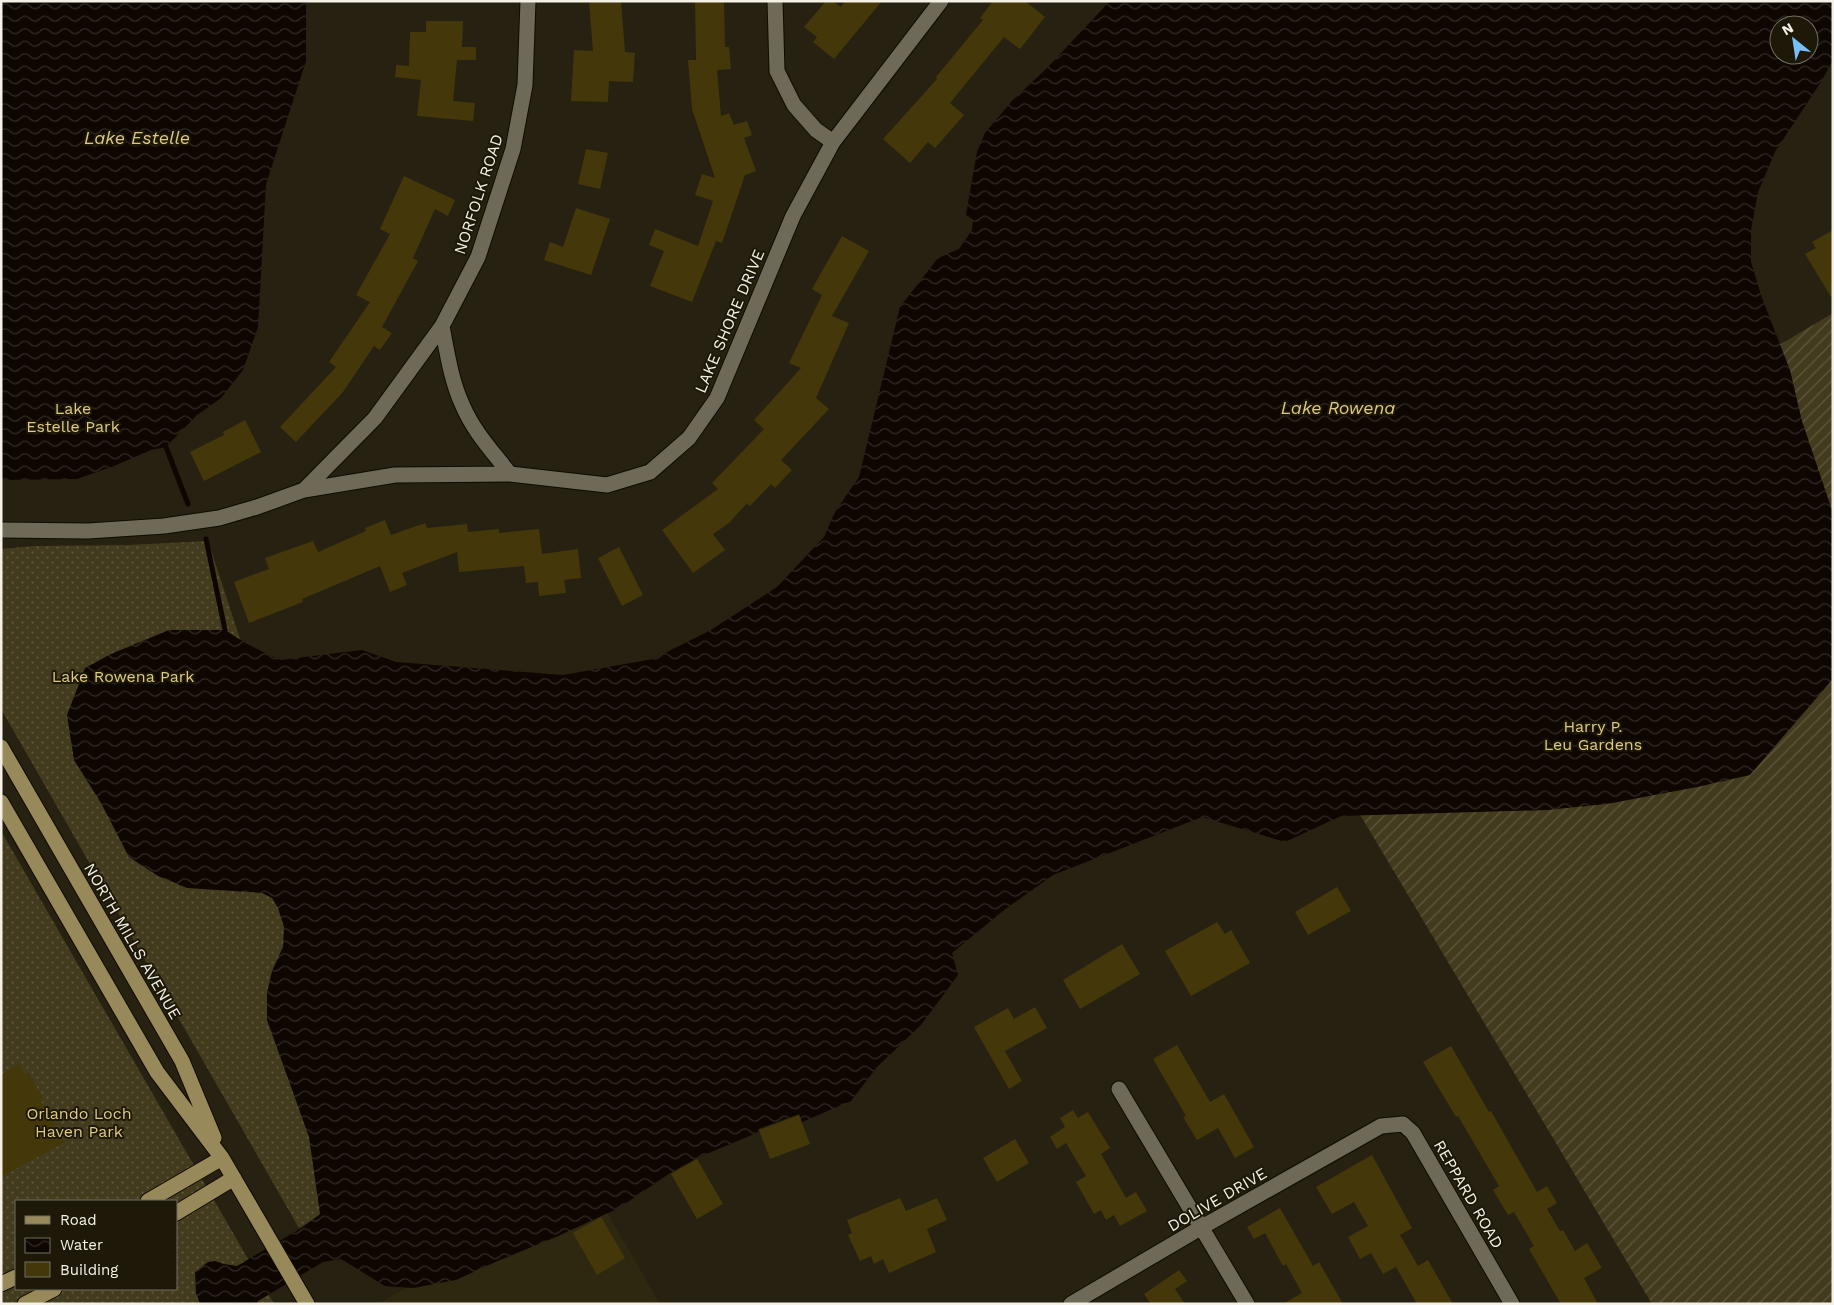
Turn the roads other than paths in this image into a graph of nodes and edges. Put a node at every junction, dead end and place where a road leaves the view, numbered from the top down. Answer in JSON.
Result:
{"nodes":[{"id":1,"x":528,"y":1,"type":"edge"},
{"id":2,"x":775,"y":1,"type":"edge"},
{"id":3,"x":941,"y":1,"type":"edge"},
{"id":4,"x":833,"y":142,"type":"junction"},
{"id":5,"x":442,"y":326,"type":"junction"},
{"id":6,"x":510,"y":474,"type":"junction"},
{"id":7,"x":304,"y":490,"type":"junction"},
{"id":8,"x":1,"y":530,"type":"edge"},
{"id":9,"x":1,"y":747,"type":"edge"},
{"id":10,"x":1,"y":802,"type":"edge"},
{"id":11,"x":1119,"y":1089,"type":"dead end"},
{"id":12,"x":1381,"y":1126,"type":"joint"},
{"id":13,"x":222,"y":1158,"type":"junction"},
{"id":14,"x":234,"y":1178,"type":"junction"},
{"id":15,"x":150,"y":1200,"type":"edge"},
{"id":16,"x":178,"y":1212,"type":"edge"},
{"id":17,"x":1202,"y":1227,"type":"junction"},
{"id":18,"x":15,"y":1277,"type":"edge"},
{"id":19,"x":1,"y":1284,"type":"edge"},
{"id":20,"x":52,"y":1290,"type":"edge"},
{"id":21,"x":25,"y":1304,"type":"edge"},
{"id":22,"x":307,"y":1304,"type":"edge"},
{"id":23,"x":1071,"y":1304,"type":"edge"},
{"id":24,"x":1247,"y":1304,"type":"edge"},
{"id":25,"x":1512,"y":1304,"type":"edge"}],
"edges":[{"from":1,"to":5,"type":"street","name":"NORFOLK ROAD"},
{"from":2,"to":4,"type":"street"},
{"from":3,"to":4,"type":"street","name":"LAKE SHORE DRIVE"},
{"from":4,"to":6,"type":"street","name":"LAKE SHORE DRIVE"},
{"from":5,"to":6,"type":"street"},
{"from":5,"to":7,"type":"street","name":"NORFOLK ROAD"},
{"from":6,"to":7,"type":"street","name":"LAKE SHORE DRIVE"},
{"from":7,"to":8,"type":"street","name":"LAKE SHORE DRIVE"},
{"from":9,"to":13,"type":"main road","name":"NORTH MILLS AVENUE"},
{"from":10,"to":13,"type":"main road","name":"NORTH MILLS AVENUE"},
{"from":11,"to":17,"type":"street"},
{"from":12,"to":17,"type":"street","name":"DOLIVE DRIVE"},
{"from":12,"to":25,"type":"street","name":"REPPARD ROAD"},
{"from":13,"to":14,"type":"main road","name":"NORTH MILLS AVENUE"},
{"from":13,"to":15,"type":"main road"},
{"from":14,"to":16,"type":"main road"},
{"from":14,"to":22,"type":"main road","name":"NORTH MILLS AVENUE"},
{"from":17,"to":23,"type":"street","name":"DOLIVE DRIVE"},
{"from":17,"to":24,"type":"street"},
{"from":18,"to":19,"type":"main road"},
{"from":20,"to":21,"type":"main road"}]}
